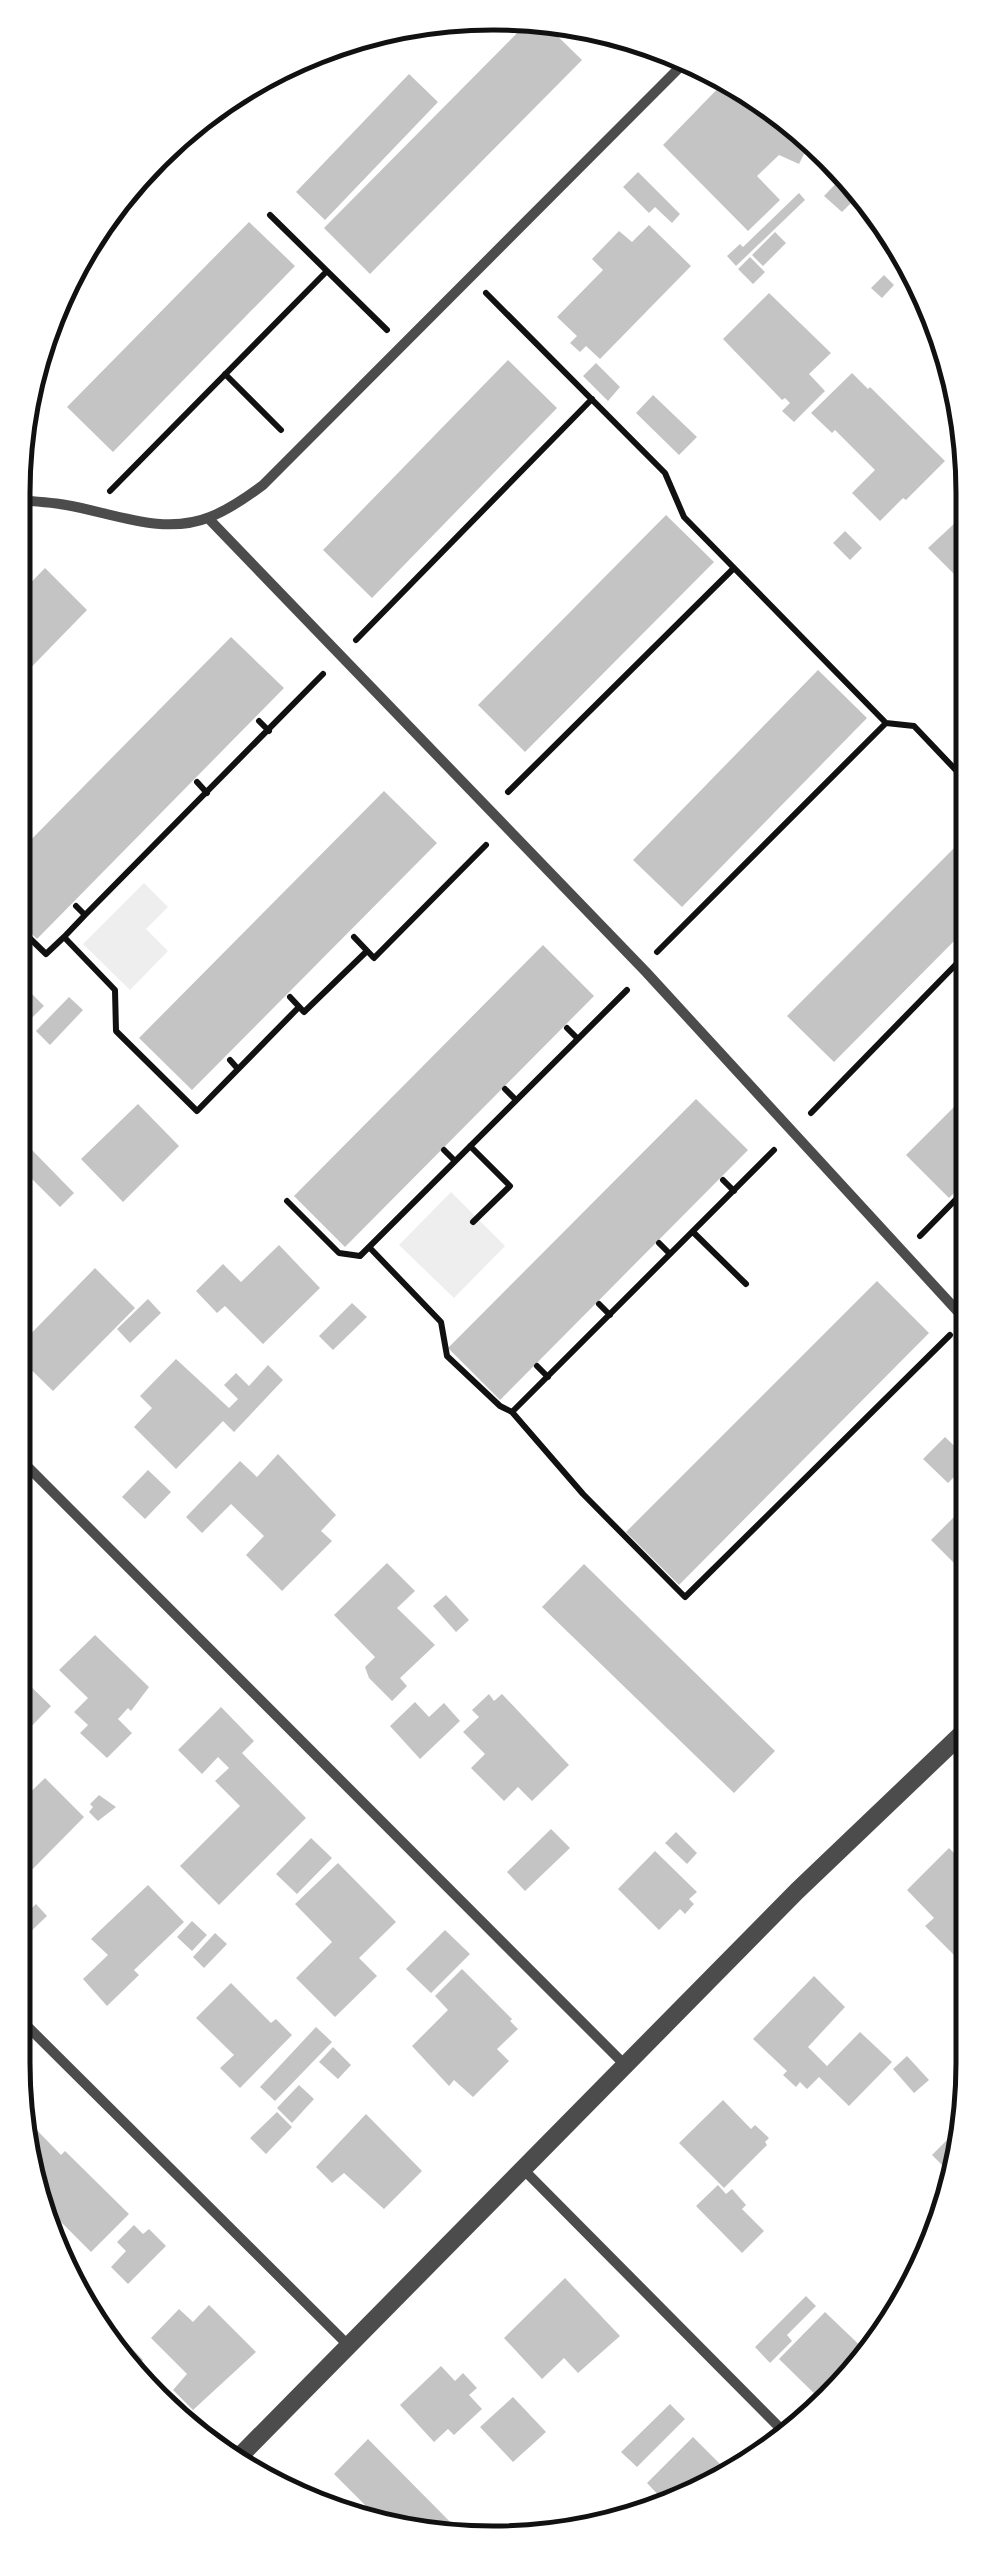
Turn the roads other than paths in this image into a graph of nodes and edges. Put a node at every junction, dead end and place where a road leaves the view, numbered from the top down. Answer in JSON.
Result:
{"nodes":[{"id":1,"x":678,"y":69,"type":"edge"},
{"id":2,"x":30,"y":502,"type":"edge"},
{"id":3,"x":208,"y":518,"type":"junction"},
{"id":4,"x":956,"y":1311,"type":"edge"},
{"id":5,"x":30,"y":1469,"type":"edge"},
{"id":6,"x":956,"y":1739,"type":"edge"},
{"id":7,"x":30,"y":2029,"type":"edge"},
{"id":8,"x":626,"y":2067,"type":"junction"},
{"id":9,"x":523,"y":2170,"type":"junction"},
{"id":10,"x":348,"y":2346,"type":"junction"},
{"id":11,"x":779,"y":2427,"type":"edge"},
{"id":12,"x":243,"y":2452,"type":"edge"}],
"edges":[{"from":1,"to":3,"type":"street"},
{"from":2,"to":3,"type":"street"},
{"from":3,"to":4,"type":"street"},
{"from":5,"to":8,"type":"street"},
{"from":6,"to":8,"type":"street"},
{"from":7,"to":10,"type":"street"},
{"from":8,"to":9,"type":"street"},
{"from":9,"to":10,"type":"street"},
{"from":9,"to":11,"type":"street"},
{"from":10,"to":12,"type":"street"}]}
